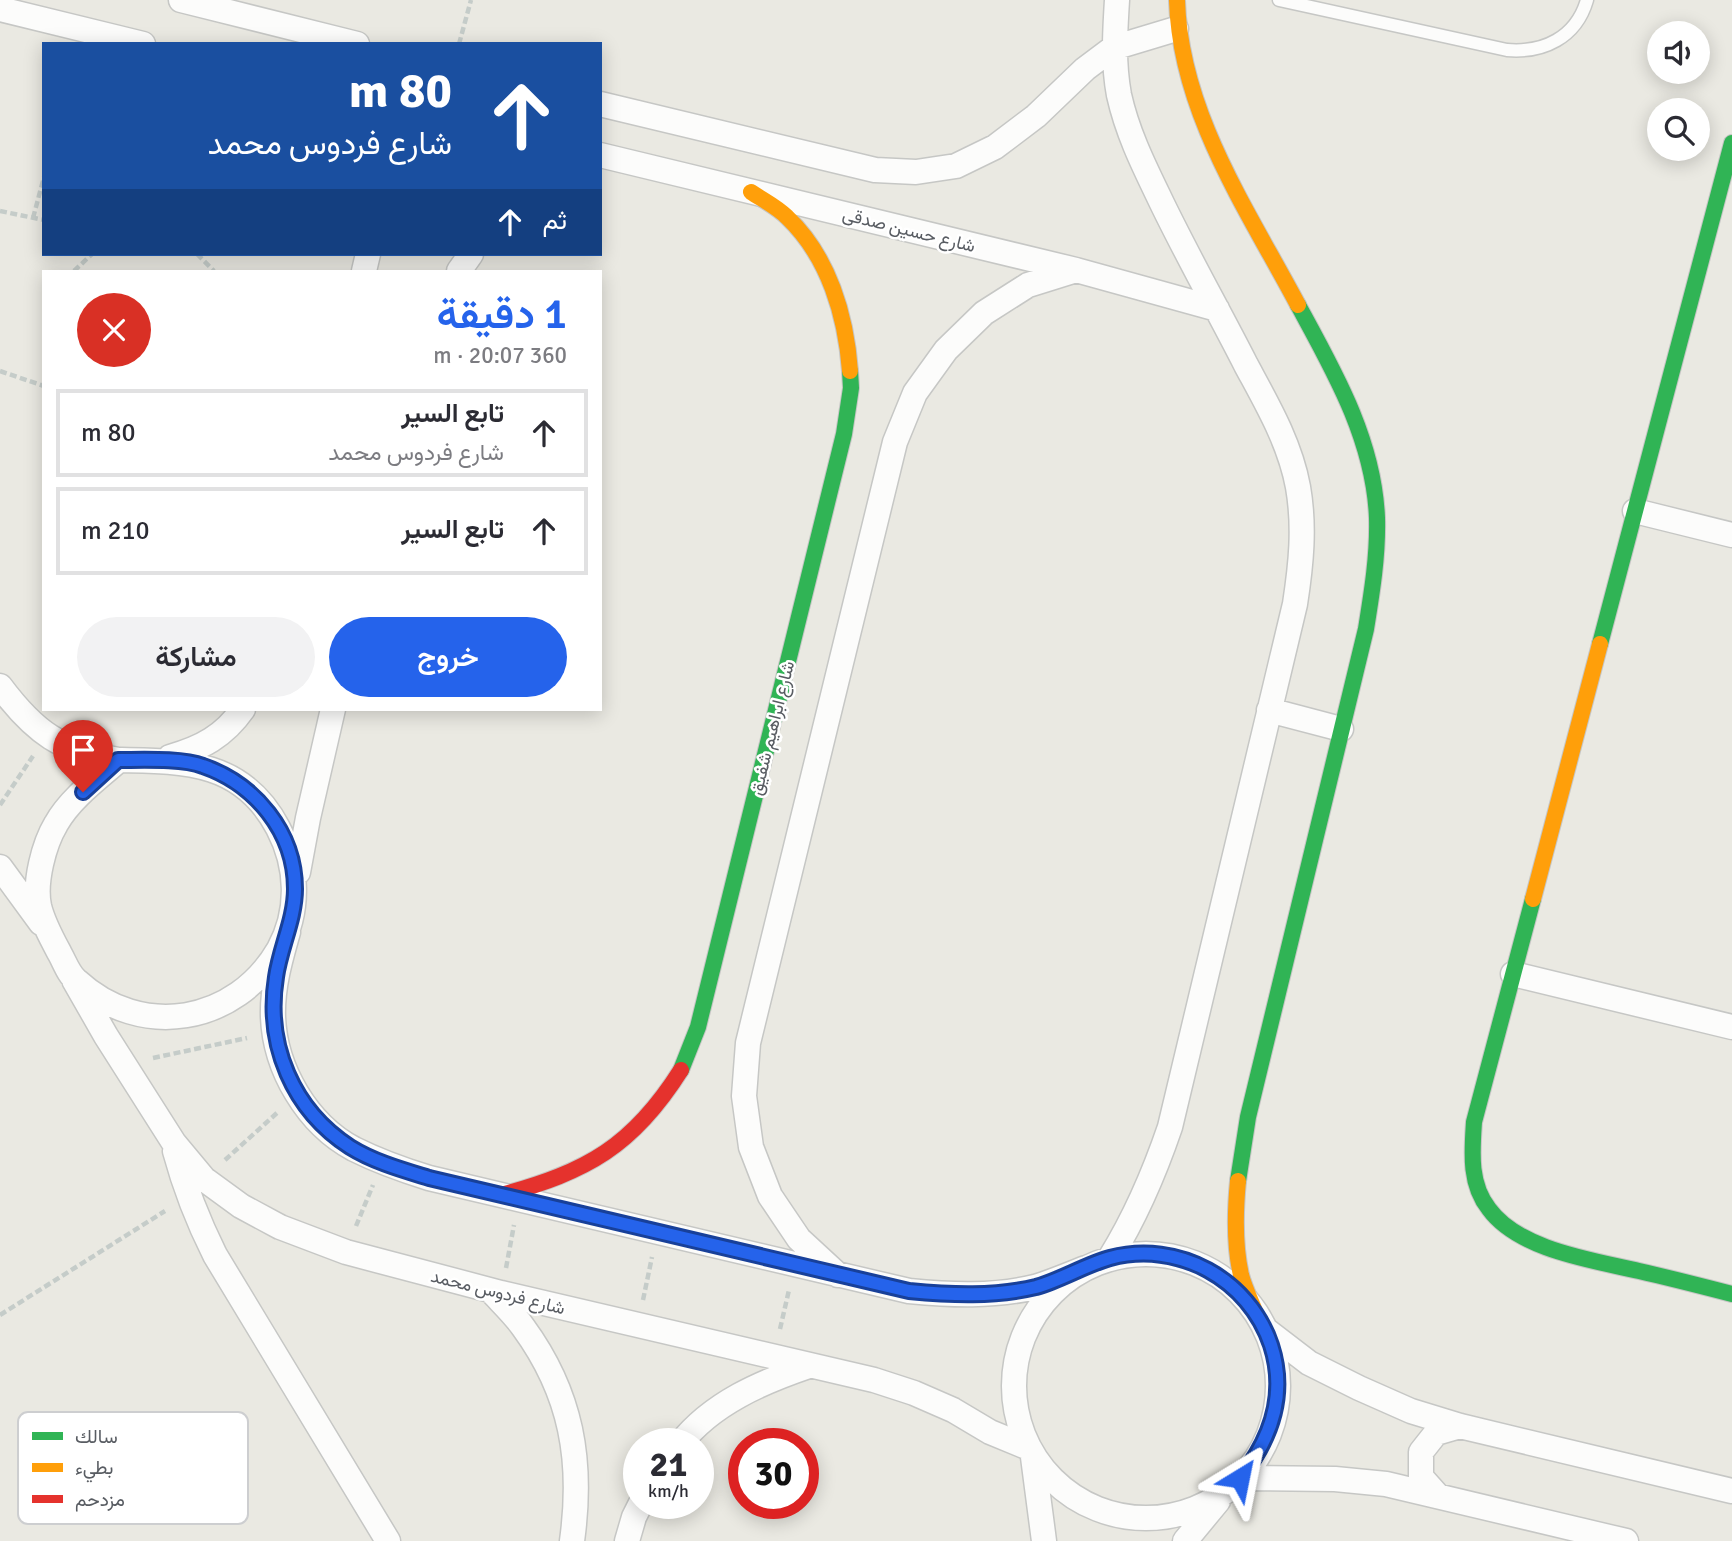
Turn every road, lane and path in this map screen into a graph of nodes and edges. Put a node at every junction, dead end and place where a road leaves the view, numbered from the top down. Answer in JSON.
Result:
{"nodes":[{"id":1,"x":181,"y":0,"type":"edge"},
{"id":2,"x":471,"y":0,"type":"edge"},
{"id":3,"x":1117,"y":0,"type":"edge"},
{"id":4,"x":1177,"y":0,"type":"edge"},
{"id":5,"x":1279,"y":0,"type":"edge"},
{"id":6,"x":1587,"y":0,"type":"edge"},
{"id":7,"x":0,"y":9,"type":"edge"},
{"id":8,"x":1176,"y":29,"type":"junction"},
{"id":9,"x":135,"y":42,"type":"edge"},
{"id":10,"x":349,"y":42,"type":"edge"},
{"id":11,"x":460,"y":42,"type":"edge"},
{"id":12,"x":1114,"y":48,"type":"junction"},
{"id":13,"x":602,"y":104,"type":"edge"},
{"id":14,"x":1732,"y":143,"type":"edge"},
{"id":15,"x":602,"y":156,"type":"edge"},
{"id":16,"x":660,"y":170,"type":"junction"},
{"id":17,"x":602,"y":175,"type":"edge"},
{"id":18,"x":42,"y":184,"type":"edge"},
{"id":19,"x":751,"y":191,"type":"junction"},
{"id":20,"x":0,"y":211,"type":"edge"},
{"id":21,"x":33,"y":218,"type":"junction"},
{"id":22,"x":42,"y":220,"type":"edge"},
{"id":23,"x":90,"y":256,"type":"edge"},
{"id":24,"x":199,"y":256,"type":"edge"},
{"id":25,"x":75,"y":270,"type":"edge"},
{"id":26,"x":214,"y":270,"type":"edge"},
{"id":27,"x":1076,"y":270,"type":"junction"},
{"id":28,"x":1217,"y":309,"type":"junction"},
{"id":29,"x":0,"y":371,"type":"edge"},
{"id":30,"x":42,"y":385,"type":"edge"},
{"id":31,"x":1635,"y":511,"type":"junction"},
{"id":32,"x":1732,"y":535,"type":"edge"},
{"id":33,"x":0,"y":686,"type":"edge"},
{"id":34,"x":1269,"y":710,"type":"junction"},
{"id":35,"x":242,"y":711,"type":"edge"},
{"id":36,"x":333,"y":711,"type":"edge"},
{"id":37,"x":1341,"y":729,"type":"junction"},
{"id":38,"x":47,"y":735,"type":"junction"},
{"id":39,"x":118,"y":760,"type":"junction"},
{"id":40,"x":160,"y":761,"type":"junction"},
{"id":41,"x":0,"y":806,"type":"edge"},
{"id":42,"x":0,"y":867,"type":"edge"},
{"id":43,"x":295,"y":890,"type":"junction"},
{"id":44,"x":288,"y":932,"type":"junction"},
{"id":45,"x":50,"y":935,"type":"junction"},
{"id":46,"x":1513,"y":974,"type":"junction"},
{"id":47,"x":75,"y":980,"type":"junction"},
{"id":48,"x":1732,"y":1027,"type":"edge"},
{"id":49,"x":276,"y":1032,"type":"junction"},
{"id":50,"x":123,"y":1065,"type":"junction"},
{"id":51,"x":297,"y":1094,"type":"junction"},
{"id":52,"x":382,"y":1162,"type":"junction"},
{"id":53,"x":196,"y":1188,"type":"junction"},
{"id":54,"x":510,"y":1198,"type":"junction"},
{"id":55,"x":656,"y":1232,"type":"junction"},
{"id":56,"x":346,"y":1252,"type":"junction"},
{"id":57,"x":1110,"y":1258,"type":"junction"},
{"id":58,"x":795,"y":1265,"type":"junction"},
{"id":59,"x":1086,"y":1268,"type":"junction"},
{"id":60,"x":838,"y":1275,"type":"junction"},
{"id":61,"x":496,"y":1292,"type":"junction"},
{"id":62,"x":1732,"y":1294,"type":"edge"},
{"id":63,"x":0,"y":1315,"type":"edge"},
{"id":64,"x":1260,"y":1320,"type":"junction"},
{"id":65,"x":638,"y":1325,"type":"junction"},
{"id":66,"x":773,"y":1357,"type":"junction"},
{"id":67,"x":810,"y":1365,"type":"junction"},
{"id":68,"x":1460,"y":1426,"type":"junction"},
{"id":69,"x":698,"y":1428,"type":"edge"},
{"id":70,"x":1031,"y":1452,"type":"junction"},
{"id":71,"x":1234,"y":1484,"type":"junction"},
{"id":72,"x":1732,"y":1491,"type":"edge"},
{"id":73,"x":1438,"y":1496,"type":"junction"},
{"id":74,"x":633,"y":1519,"type":"edge"},
{"id":75,"x":388,"y":1541,"type":"edge"},
{"id":76,"x":572,"y":1541,"type":"edge"},
{"id":77,"x":627,"y":1541,"type":"edge"},
{"id":78,"x":1044,"y":1541,"type":"edge"},
{"id":79,"x":1185,"y":1541,"type":"edge"},
{"id":80,"x":1626,"y":1541,"type":"edge"}],
"edges":[{"from":1,"to":10,"type":"street"},
{"from":2,"to":11,"type":"path"},
{"from":3,"to":12,"type":"street"},
{"from":4,"to":8,"type":"street"},
{"from":5,"to":6,"type":"lane"},
{"from":7,"to":9,"type":"street"},
{"from":8,"to":12,"type":"street"},
{"from":8,"to":37,"type":"street"},
{"from":12,"to":13,"type":"street"},
{"from":12,"to":28,"type":"street"},
{"from":14,"to":31,"type":"street"},
{"from":15,"to":16,"type":"street","name":"شارع حسين صدقى"},
{"from":16,"to":17,"type":"street"},
{"from":16,"to":19,"type":"street","name":"شارع حسين صدقى"},
{"from":18,"to":21,"type":"path"},
{"from":19,"to":27,"type":"street","name":"شارع حسين صدقى"},
{"from":19,"to":54,"type":"street","name":"شارع ابراهيم شفيق"},
{"from":20,"to":21,"type":"path"},
{"from":21,"to":22,"type":"path"},
{"from":23,"to":25,"type":"path"},
{"from":24,"to":26,"type":"path"},
{"from":27,"to":28,"type":"street","name":"شارع حسين صدقى"},
{"from":27,"to":60,"type":"street"},
{"from":28,"to":34,"type":"street"},
{"from":29,"to":30,"type":"path"},
{"from":31,"to":32,"type":"street"},
{"from":31,"to":46,"type":"street"},
{"from":33,"to":38,"type":"street"},
{"from":34,"to":37,"type":"street"},
{"from":34,"to":57,"type":"street"},
{"from":35,"to":40,"type":"street"},
{"from":36,"to":43,"type":"street"},
{"from":37,"to":64,"type":"street"},
{"from":38,"to":39,"type":"street"},
{"from":38,"to":41,"type":"path"},
{"from":39,"to":40,"type":"street"},
{"from":39,"to":45,"type":"street"},
{"from":40,"to":43,"type":"street"},
{"from":42,"to":45,"type":"street"},
{"from":43,"to":44,"type":"street"},
{"from":44,"to":47,"type":"street"},
{"from":44,"to":49,"type":"street"},
{"from":45,"to":47,"type":"street","name":"شارع فردوس محمد"},
{"from":46,"to":48,"type":"street"},
{"from":46,"to":62,"type":"street"},
{"from":47,"to":50,"type":"street","name":"شارع فردوس محمد"},
{"from":49,"to":50,"type":"path"},
{"from":49,"to":51,"type":"street"},
{"from":50,"to":53,"type":"street","name":"شارع فردوس محمد"},
{"from":51,"to":52,"type":"street"},
{"from":51,"to":53,"type":"path"},
{"from":52,"to":54,"type":"street"},
{"from":52,"to":56,"type":"path"},
{"from":53,"to":56,"type":"street","name":"شارع فردوس محمد"},
{"from":53,"to":63,"type":"path"},
{"from":53,"to":75,"type":"street"},
{"from":54,"to":55,"type":"street"},
{"from":54,"to":61,"type":"path"},
{"from":55,"to":58,"type":"street"},
{"from":55,"to":65,"type":"path"},
{"from":56,"to":61,"type":"street","name":"شارع فردوس محمد"},
{"from":57,"to":59,"type":"street"},
{"from":57,"to":64,"type":"street"},
{"from":58,"to":60,"type":"street"},
{"from":58,"to":66,"type":"path"},
{"from":59,"to":60,"type":"street"},
{"from":59,"to":70,"type":"street"},
{"from":61,"to":65,"type":"street","name":"شارع فردوس محمد"},
{"from":61,"to":76,"type":"street"},
{"from":64,"to":68,"type":"street"},
{"from":64,"to":71,"type":"street"},
{"from":65,"to":66,"type":"street","name":"شارع فردوس محمد"},
{"from":66,"to":67,"type":"street","name":"شارع فردوس محمد"},
{"from":67,"to":69,"type":"street"},
{"from":67,"to":70,"type":"street","name":"شارع فردوس محمد"},
{"from":68,"to":72,"type":"street"},
{"from":68,"to":73,"type":"street"},
{"from":70,"to":71,"type":"street"},
{"from":70,"to":78,"type":"street"},
{"from":71,"to":73,"type":"street"},
{"from":71,"to":79,"type":"street"},
{"from":73,"to":80,"type":"street"},
{"from":74,"to":77,"type":"street"}]}
